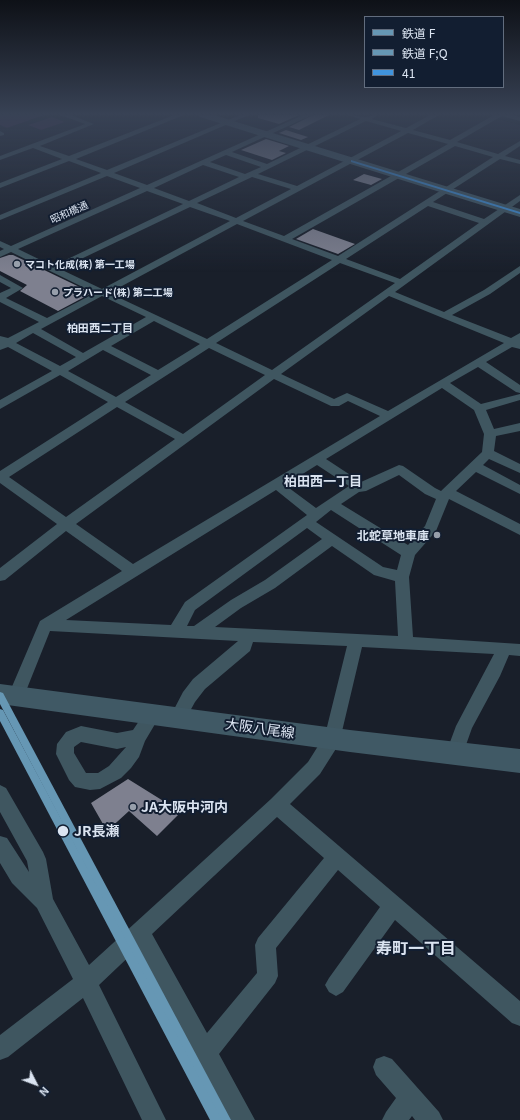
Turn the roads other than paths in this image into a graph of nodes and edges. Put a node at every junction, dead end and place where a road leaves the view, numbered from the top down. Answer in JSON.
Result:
{"nodes":[{"id":1,"x":49,"y":167,"type":"edge"},
{"id":2,"x":92,"y":167,"type":"edge"},
{"id":3,"x":122,"y":167,"type":"edge"},
{"id":4,"x":195,"y":167,"type":"edge"},
{"id":5,"x":220,"y":167,"type":"edge"},
{"id":6,"x":263,"y":167,"type":"edge"},
{"id":7,"x":338,"y":167,"type":"edge"},
{"id":8,"x":375,"y":167,"type":"edge"},
{"id":9,"x":409,"y":167,"type":"edge"},
{"id":10,"x":481,"y":167,"type":"edge"},
{"id":11,"x":108,"y":173,"type":"junction"},
{"id":12,"x":397,"y":174,"type":"junction"},
{"id":13,"x":248,"y":175,"type":"junction"},
{"id":14,"x":0,"y":186,"type":"edge"},
{"id":15,"x":149,"y":188,"type":"junction"},
{"id":16,"x":298,"y":189,"type":"junction"},
{"id":17,"x":446,"y":190,"type":"junction"},
{"id":18,"x":520,"y":197,"type":"edge"},
{"id":19,"x":427,"y":203,"type":"junction"},
{"id":20,"x":190,"y":204,"type":"junction"},
{"id":21,"x":504,"y":208,"type":"junction"},
{"id":22,"x":520,"y":213,"type":"edge"},
{"id":23,"x":0,"y":218,"type":"edge"},
{"id":24,"x":238,"y":221,"type":"junction"},
{"id":25,"x":485,"y":222,"type":"junction"},
{"id":26,"x":285,"y":239,"type":"junction"},
{"id":27,"x":0,"y":244,"type":"edge"},
{"id":28,"x":12,"y":249,"type":"junction"},
{"id":29,"x":0,"y":254,"type":"edge"},
{"id":30,"x":339,"y":259,"type":"junction"},
{"id":31,"x":54,"y":269,"type":"junction"},
{"id":32,"x":520,"y":270,"type":"edge"},
{"id":33,"x":0,"y":278,"type":"edge"},
{"id":34,"x":401,"y":282,"type":"junction"},
{"id":35,"x":103,"y":292,"type":"junction"},
{"id":36,"x":388,"y":292,"type":"junction"},
{"id":37,"x":0,"y":297,"type":"edge"},
{"id":38,"x":446,"y":315,"type":"junction"},
{"id":39,"x":154,"y":317,"type":"junction"},
{"id":40,"x":47,"y":322,"type":"junction"},
{"id":41,"x":33,"y":329,"type":"junction"},
{"id":42,"x":3,"y":342,"type":"edge"},
{"id":43,"x":517,"y":342,"type":"edge"},
{"id":44,"x":208,"y":343,"type":"junction"},
{"id":45,"x":103,"y":346,"type":"junction"},
{"id":46,"x":83,"y":357,"type":"junction"},
{"id":47,"x":478,"y":362,"type":"junction"},
{"id":48,"x":59,"y":371,"type":"junction"},
{"id":49,"x":159,"y":374,"type":"junction"},
{"id":50,"x":274,"y":375,"type":"junction"},
{"id":51,"x":442,"y":383,"type":"junction"},
{"id":52,"x":520,"y":390,"type":"edge"},
{"id":53,"x":520,"y":397,"type":"edge"},
{"id":54,"x":116,"y":402,"type":"junction"},
{"id":55,"x":0,"y":405,"type":"edge"},
{"id":56,"x":479,"y":408,"type":"junction"},
{"id":57,"x":389,"y":416,"type":"junction"},
{"id":58,"x":514,"y":428,"type":"edge"},
{"id":59,"x":490,"y":434,"type":"junction"},
{"id":60,"x":520,"y":437,"type":"edge"},
{"id":61,"x":184,"y":439,"type":"junction"},
{"id":62,"x":488,"y":453,"type":"junction"},
{"id":63,"x":317,"y":459,"type":"junction"},
{"id":64,"x":474,"y":466,"type":"junction"},
{"id":65,"x":520,"y":469,"type":"edge"},
{"id":66,"x":0,"y":477,"type":"edge"},
{"id":67,"x":277,"y":485,"type":"junction"},
{"id":68,"x":358,"y":486,"type":"junction"},
{"id":69,"x":520,"y":490,"type":"edge"},
{"id":70,"x":446,"y":495,"type":"junction"},
{"id":71,"x":331,"y":504,"type":"junction"},
{"id":72,"x":312,"y":519,"type":"junction"},
{"id":73,"x":66,"y":524,"type":"junction"},
{"id":74,"x":520,"y":530,"type":"edge"},
{"id":75,"x":332,"y":539,"type":"junction"},
{"id":76,"x":409,"y":553,"type":"junction"},
{"id":77,"x":132,"y":571,"type":"junction"},
{"id":78,"x":0,"y":576,"type":"edge"},
{"id":79,"x":402,"y":576,"type":"junction"},
{"id":80,"x":45,"y":625,"type":"junction"},
{"id":81,"x":176,"y":631,"type":"junction"},
{"id":82,"x":197,"y":632,"type":"junction"},
{"id":83,"x":247,"y":635,"type":"junction"},
{"id":84,"x":356,"y":641,"type":"junction"},
{"id":85,"x":406,"y":643,"type":"junction"},
{"id":86,"x":504,"y":648,"type":"junction"},
{"id":87,"x":520,"y":650,"type":"edge"},
{"id":88,"x":8,"y":695,"type":"edge"},
{"id":89,"x":153,"y":714,"type":"junction"},
{"id":90,"x":178,"y":717,"type":"junction"},
{"id":91,"x":138,"y":738,"type":"dead end"},
{"id":92,"x":333,"y":738,"type":"junction"},
{"id":93,"x":455,"y":753,"type":"junction"},
{"id":94,"x":520,"y":761,"type":"edge"},
{"id":95,"x":0,"y":794,"type":"edge"},
{"id":96,"x":277,"y":805,"type":"junction"},
{"id":97,"x":0,"y":846,"type":"edge"},
{"id":98,"x":338,"y":857,"type":"junction"},
{"id":99,"x":44,"y":901,"type":"junction"},
{"id":100,"x":393,"y":905,"type":"junction"},
{"id":101,"x":140,"y":932,"type":"junction"},
{"id":102,"x":86,"y":982,"type":"junction"},
{"id":103,"x":336,"y":985,"type":"dead end"},
{"id":104,"x":518,"y":1008,"type":"edge"},
{"id":105,"x":0,"y":1049,"type":"edge"},
{"id":106,"x":206,"y":1052,"type":"junction"},
{"id":107,"x":384,"y":1067,"type":"dead end"},
{"id":108,"x":411,"y":1098,"type":"junction"},
{"id":109,"x":154,"y":1120,"type":"edge"},
{"id":110,"x":243,"y":1120,"type":"edge"},
{"id":111,"x":394,"y":1120,"type":"edge"},
{"id":112,"x":431,"y":1120,"type":"edge"}],
"edges":[{"from":1,"to":14,"type":"street"},
{"from":2,"to":11,"type":"street"},
{"from":3,"to":11,"type":"street"},
{"from":4,"to":15,"type":"street","name":"昭和橋通"},
{"from":5,"to":13,"type":"street"},
{"from":6,"to":13,"type":"street"},
{"from":7,"to":16,"type":"street"},
{"from":8,"to":12,"type":"street"},
{"from":9,"to":12,"type":"street"},
{"from":10,"to":17,"type":"street"},
{"from":11,"to":15,"type":"street"},
{"from":11,"to":23,"type":"street"},
{"from":12,"to":17,"type":"street"},
{"from":12,"to":26,"type":"street"},
{"from":13,"to":16,"type":"street"},
{"from":13,"to":20,"type":"street"},
{"from":15,"to":20,"type":"street"},
{"from":15,"to":28,"type":"street","name":"昭和橋通"},
{"from":16,"to":24,"type":"street"},
{"from":17,"to":19,"type":"street"},
{"from":17,"to":21,"type":"street"},
{"from":18,"to":21,"type":"street"},
{"from":19,"to":25,"type":"street"},
{"from":19,"to":30,"type":"street"},
{"from":20,"to":24,"type":"street"},
{"from":20,"to":31,"type":"street"},
{"from":21,"to":22,"type":"street"},
{"from":21,"to":25,"type":"street"},
{"from":24,"to":26,"type":"street"},
{"from":24,"to":35,"type":"street"},
{"from":25,"to":34,"type":"street"},
{"from":26,"to":30,"type":"street"},
{"from":27,"to":28,"type":"street"},
{"from":28,"to":29,"type":"street","name":"昭和橋通"},
{"from":28,"to":31,"type":"street"},
{"from":30,"to":34,"type":"street"},
{"from":30,"to":44,"type":"street"},
{"from":31,"to":35,"type":"street"},
{"from":32,"to":38,"type":"street"},
{"from":33,"to":37,"type":"street"},
{"from":34,"to":36,"type":"street"},
{"from":35,"to":39,"type":"street"},
{"from":35,"to":40,"type":"street"},
{"from":36,"to":38,"type":"street"},
{"from":36,"to":50,"type":"street"},
{"from":37,"to":40,"type":"street"},
{"from":38,"to":43,"type":"street"},
{"from":39,"to":44,"type":"street"},
{"from":39,"to":45,"type":"street"},
{"from":40,"to":41,"type":"street"},
{"from":41,"to":42,"type":"street"},
{"from":41,"to":46,"type":"street"},
{"from":42,"to":48,"type":"street"},
{"from":43,"to":47,"type":"street"},
{"from":44,"to":49,"type":"street"},
{"from":44,"to":50,"type":"street"},
{"from":45,"to":46,"type":"street"},
{"from":45,"to":49,"type":"street"},
{"from":46,"to":48,"type":"street"},
{"from":47,"to":51,"type":"street"},
{"from":47,"to":52,"type":"street"},
{"from":48,"to":54,"type":"street"},
{"from":48,"to":55,"type":"street"},
{"from":49,"to":54,"type":"street"},
{"from":50,"to":57,"type":"street"},
{"from":50,"to":61,"type":"street"},
{"from":51,"to":56,"type":"street"},
{"from":51,"to":57,"type":"street"},
{"from":53,"to":56,"type":"street"},
{"from":54,"to":61,"type":"street"},
{"from":54,"to":66,"type":"street"},
{"from":56,"to":59,"type":"street"},
{"from":57,"to":63,"type":"street"},
{"from":58,"to":59,"type":"street"},
{"from":58,"to":60,"type":"street"},
{"from":59,"to":62,"type":"street"},
{"from":61,"to":73,"type":"street"},
{"from":62,"to":64,"type":"street"},
{"from":62,"to":65,"type":"street"},
{"from":63,"to":67,"type":"street"},
{"from":63,"to":68,"type":"street"},
{"from":64,"to":69,"type":"street"},
{"from":64,"to":70,"type":"street"},
{"from":66,"to":73,"type":"street"},
{"from":67,"to":72,"type":"street"},
{"from":67,"to":77,"type":"street"},
{"from":68,"to":70,"type":"street"},
{"from":68,"to":71,"type":"street"},
{"from":70,"to":74,"type":"street"},
{"from":70,"to":76,"type":"street"},
{"from":71,"to":72,"type":"street"},
{"from":71,"to":76,"type":"street"},
{"from":72,"to":75,"type":"street"},
{"from":72,"to":81,"type":"street"},
{"from":73,"to":77,"type":"street"},
{"from":73,"to":78,"type":"street"},
{"from":75,"to":79,"type":"street"},
{"from":75,"to":82,"type":"street"},
{"from":76,"to":79,"type":"street"},
{"from":77,"to":80,"type":"street"},
{"from":79,"to":85,"type":"street"},
{"from":80,"to":81,"type":"street"},
{"from":80,"to":88,"type":"street"},
{"from":81,"to":82,"type":"street"},
{"from":82,"to":83,"type":"street"},
{"from":83,"to":84,"type":"street"},
{"from":83,"to":90,"type":"street"},
{"from":84,"to":85,"type":"street"},
{"from":84,"to":92,"type":"street"},
{"from":85,"to":86,"type":"street"},
{"from":86,"to":87,"type":"street"},
{"from":86,"to":93,"type":"street"},
{"from":88,"to":89,"type":"street","name":"大阪八尾線"},
{"from":89,"to":90,"type":"street","name":"大阪八尾線"},
{"from":89,"to":91,"type":"street"},
{"from":90,"to":92,"type":"street","name":"大阪八尾線"},
{"from":92,"to":93,"type":"street","name":"大阪八尾線"},
{"from":92,"to":96,"type":"street"},
{"from":93,"to":94,"type":"street","name":"大阪八尾線"},
{"from":95,"to":99,"type":"street"},
{"from":96,"to":98,"type":"street"},
{"from":96,"to":101,"type":"street"},
{"from":97,"to":99,"type":"street"},
{"from":98,"to":100,"type":"street"},
{"from":98,"to":106,"type":"street"},
{"from":99,"to":102,"type":"street"},
{"from":100,"to":103,"type":"street"},
{"from":100,"to":104,"type":"street"},
{"from":101,"to":102,"type":"street"},
{"from":101,"to":106,"type":"street"},
{"from":102,"to":105,"type":"street"},
{"from":102,"to":109,"type":"street"},
{"from":106,"to":110,"type":"street"},
{"from":107,"to":108,"type":"street"},
{"from":108,"to":111,"type":"street"},
{"from":108,"to":112,"type":"street"}]}
